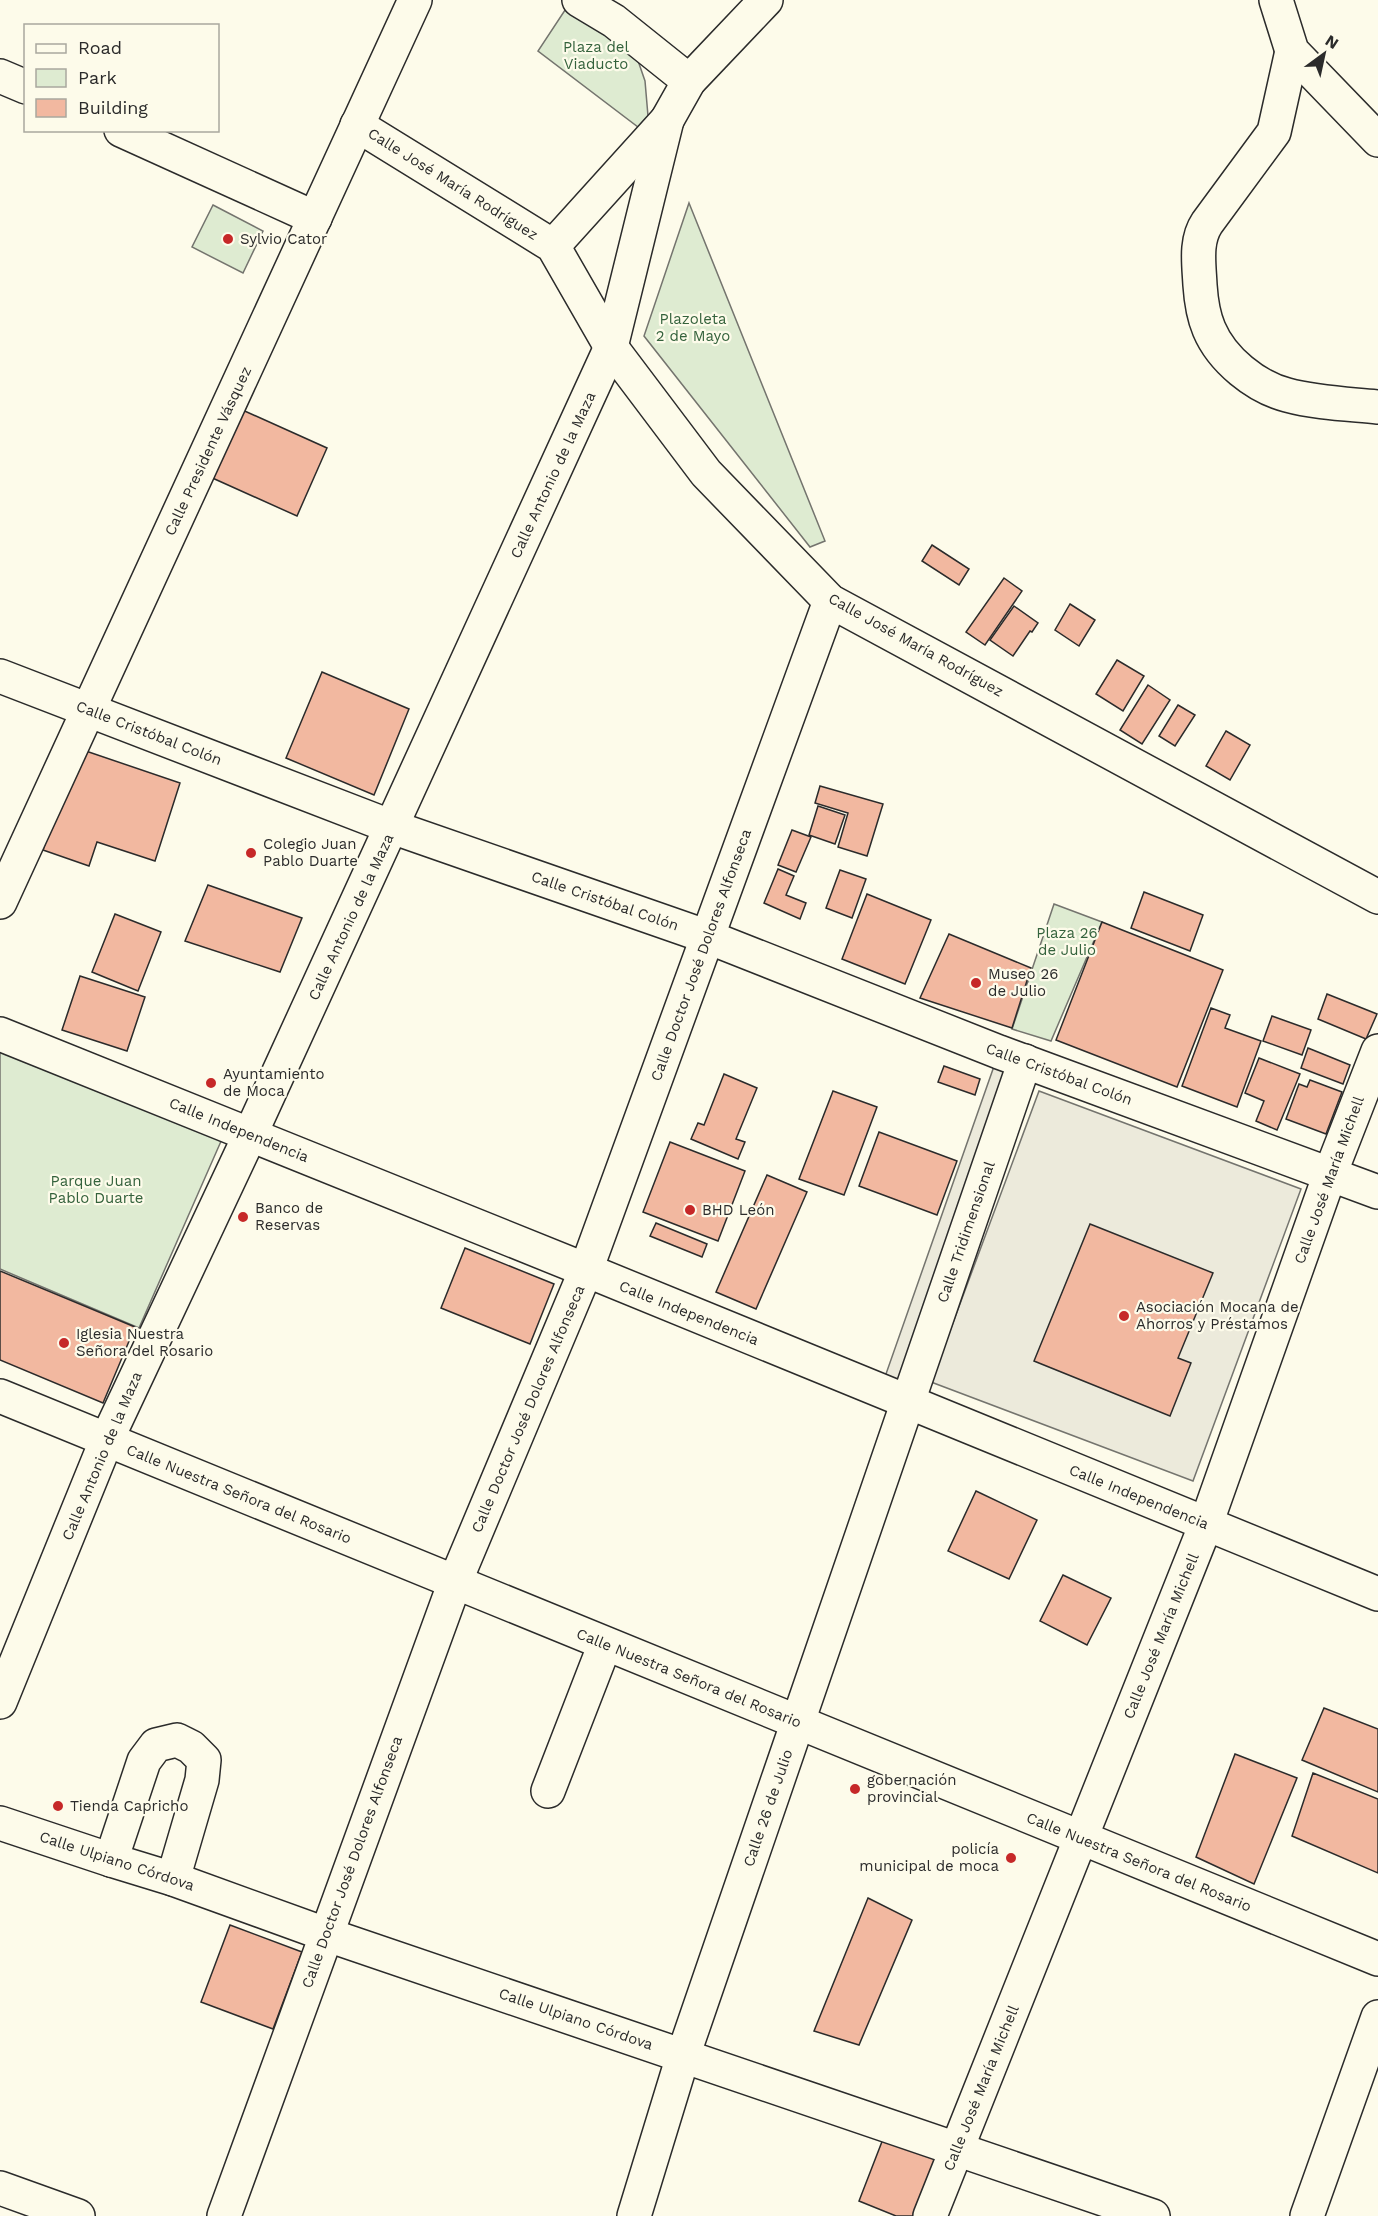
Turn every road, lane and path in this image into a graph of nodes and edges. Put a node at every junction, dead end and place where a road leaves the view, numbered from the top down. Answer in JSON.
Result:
{"nodes":[{"id":1,"x":415,"y":0,"type":"edge"},
{"id":2,"x":579,"y":0,"type":"edge"},
{"id":3,"x":766,"y":0,"type":"edge"},
{"id":4,"x":1276,"y":0,"type":"edge"},
{"id":5,"x":1292,"y":51,"type":"junction"},
{"id":6,"x":0,"y":76,"type":"edge"},
{"id":7,"x":688,"y":81,"type":"junction"},
{"id":8,"x":24,"y":86,"type":"edge"},
{"id":9,"x":667,"y":120,"type":"junction"},
{"id":10,"x":357,"y":125,"type":"junction"},
{"id":11,"x":125,"y":132,"type":"edge"},
{"id":12,"x":1378,"y":140,"type":"edge"},
{"id":13,"x":315,"y":218,"type":"junction"},
{"id":14,"x":553,"y":246,"type":"junction"},
{"id":15,"x":611,"y":347,"type":"junction"},
{"id":16,"x":1378,"y":407,"type":"edge"},
{"id":17,"x":830,"y":601,"type":"junction"},
{"id":18,"x":0,"y":676,"type":"edge"},
{"id":19,"x":88,"y":710,"type":"junction"},
{"id":20,"x":392,"y":827,"type":"junction"},
{"id":21,"x":1378,"y":897,"type":"edge"},
{"id":22,"x":0,"y":902,"type":"edge"},
{"id":23,"x":708,"y":938,"type":"junction"},
{"id":24,"x":0,"y":1034,"type":"edge"},
{"id":25,"x":1378,"y":1051,"type":"edge"},
{"id":26,"x":1025,"y":1061,"type":"junction"},
{"id":27,"x":250,"y":1135,"type":"junction"},
{"id":28,"x":1329,"y":1174,"type":"junction"},
{"id":29,"x":1378,"y":1192,"type":"edge"},
{"id":30,"x":586,"y":1270,"type":"junction"},
{"id":31,"x":0,"y":1396,"type":"edge"},
{"id":32,"x":907,"y":1402,"type":"junction"},
{"id":33,"x":107,"y":1439,"type":"junction"},
{"id":34,"x":1206,"y":1524,"type":"junction"},
{"id":35,"x":455,"y":1582,"type":"junction"},
{"id":36,"x":1378,"y":1594,"type":"edge"},
{"id":37,"x":605,"y":1644,"type":"junction"},
{"id":38,"x":0,"y":1702,"type":"edge"},
{"id":39,"x":797,"y":1722,"type":"junction"},
{"id":40,"x":548,"y":1791,"type":"dead end"},
{"id":41,"x":0,"y":1823,"type":"edge"},
{"id":42,"x":1081,"y":1838,"type":"junction"},
{"id":43,"x":111,"y":1860,"type":"junction"},
{"id":44,"x":173,"y":1879,"type":"junction"},
{"id":45,"x":326,"y":1934,"type":"junction"},
{"id":46,"x":1378,"y":1959,"type":"edge"},
{"id":47,"x":1378,"y":2017,"type":"edge"},
{"id":48,"x":683,"y":2056,"type":"junction"},
{"id":49,"x":957,"y":2149,"type":"junction"},
{"id":50,"x":0,"y":2188,"type":"edge"},
{"id":51,"x":78,"y":2216,"type":"edge"},
{"id":52,"x":224,"y":2216,"type":"edge"},
{"id":53,"x":634,"y":2216,"type":"edge"},
{"id":54,"x":930,"y":2216,"type":"edge"},
{"id":55,"x":1153,"y":2216,"type":"edge"},
{"id":56,"x":1307,"y":2216,"type":"edge"}],
"edges":[{"from":1,"to":10,"type":"street","name":"Calle Presidente Vásquez"},
{"from":2,"to":7,"type":"street"},
{"from":3,"to":7,"type":"street","name":"Calle Antonio de la Maza"},
{"from":4,"to":5,"type":"street"},
{"from":5,"to":12,"type":"street"},
{"from":5,"to":16,"type":"street"},
{"from":6,"to":8,"type":"street"},
{"from":7,"to":9,"type":"street","name":"Calle Antonio de la Maza"},
{"from":9,"to":14,"type":"street","name":"Calle Antonio de la Maza"},
{"from":9,"to":15,"type":"street","name":"Calle Antonio de la Maza"},
{"from":10,"to":13,"type":"street","name":"Calle Presidente Vásquez"},
{"from":10,"to":14,"type":"street","name":"Calle José María Rodríguez"},
{"from":11,"to":13,"type":"street"},
{"from":13,"to":19,"type":"street","name":"Calle Presidente Vásquez"},
{"from":14,"to":15,"type":"street","name":"Calle José María Rodríguez"},
{"from":15,"to":17,"type":"street","name":"Calle José María Rodríguez"},
{"from":15,"to":20,"type":"street","name":"Calle Antonio de la Maza"},
{"from":17,"to":21,"type":"street","name":"Calle José María Rodríguez"},
{"from":17,"to":23,"type":"street","name":"Calle Doctor José Dolores Alfonseca"},
{"from":18,"to":19,"type":"street","name":"Calle Cristóbal Colón"},
{"from":19,"to":20,"type":"street","name":"Calle Cristóbal Colón"},
{"from":19,"to":22,"type":"street","name":"Calle Presidente Vásquez"},
{"from":20,"to":23,"type":"street","name":"Calle Cristóbal Colón"},
{"from":20,"to":27,"type":"street","name":"Calle Antonio de la Maza"},
{"from":23,"to":26,"type":"street","name":"Calle Cristóbal Colón"},
{"from":23,"to":30,"type":"street","name":"Calle Doctor José Dolores Alfonseca"},
{"from":24,"to":27,"type":"street","name":"Calle Independencia"},
{"from":25,"to":28,"type":"street","name":"Calle José María Michell"},
{"from":26,"to":28,"type":"street","name":"Calle Cristóbal Colón"},
{"from":26,"to":32,"type":"street","name":"Calle Tridimensional"},
{"from":27,"to":30,"type":"street","name":"Calle Independencia"},
{"from":27,"to":33,"type":"street","name":"Calle Antonio de la Maza"},
{"from":28,"to":29,"type":"street","name":"Calle Cristóbal Colón"},
{"from":28,"to":34,"type":"street","name":"Calle José María Michell"},
{"from":30,"to":32,"type":"street","name":"Calle Independencia"},
{"from":30,"to":35,"type":"street","name":"Calle Doctor José Dolores Alfonseca"},
{"from":31,"to":33,"type":"street","name":"Calle Nuestra Señora del Rosario"},
{"from":32,"to":34,"type":"street","name":"Calle Independencia"},
{"from":32,"to":39,"type":"street","name":"Calle 26 de Julio"},
{"from":33,"to":35,"type":"street","name":"Calle Nuestra Señora del Rosario"},
{"from":33,"to":38,"type":"street","name":"Calle Antonio de la Maza"},
{"from":34,"to":36,"type":"street","name":"Calle Independencia"},
{"from":34,"to":42,"type":"street","name":"Calle José María Michell"},
{"from":35,"to":37,"type":"street","name":"Calle Nuestra Señora del Rosario"},
{"from":35,"to":45,"type":"street","name":"Calle Doctor José Dolores Alfonseca"},
{"from":37,"to":39,"type":"street","name":"Calle Nuestra Señora del Rosario"},
{"from":37,"to":40,"type":"street"},
{"from":39,"to":42,"type":"street","name":"Calle Nuestra Señora del Rosario"},
{"from":39,"to":48,"type":"street","name":"Calle 26 de Julio"},
{"from":41,"to":43,"type":"street","name":"Calle Ulpiano Córdova"},
{"from":42,"to":46,"type":"street","name":"Calle Nuestra Señora del Rosario"},
{"from":42,"to":49,"type":"street","name":"Calle José María Michell"},
{"from":43,"to":44,"type":"street","name":"Calle Ulpiano Córdova"},
{"from":43,"to":44,"type":"street"},
{"from":44,"to":45,"type":"street","name":"Calle Ulpiano Córdova"},
{"from":45,"to":48,"type":"street","name":"Calle Ulpiano Córdova"},
{"from":45,"to":52,"type":"street","name":"Calle Doctor José Dolores Alfonseca"},
{"from":47,"to":56,"type":"street"},
{"from":48,"to":49,"type":"street","name":"Calle Ulpiano Córdova"},
{"from":48,"to":53,"type":"street","name":"Calle 26 de Julio"},
{"from":49,"to":54,"type":"street","name":"Calle José María Michell"},
{"from":49,"to":55,"type":"street","name":"Calle Ulpiano Córdova"},
{"from":50,"to":51,"type":"street"}]}
